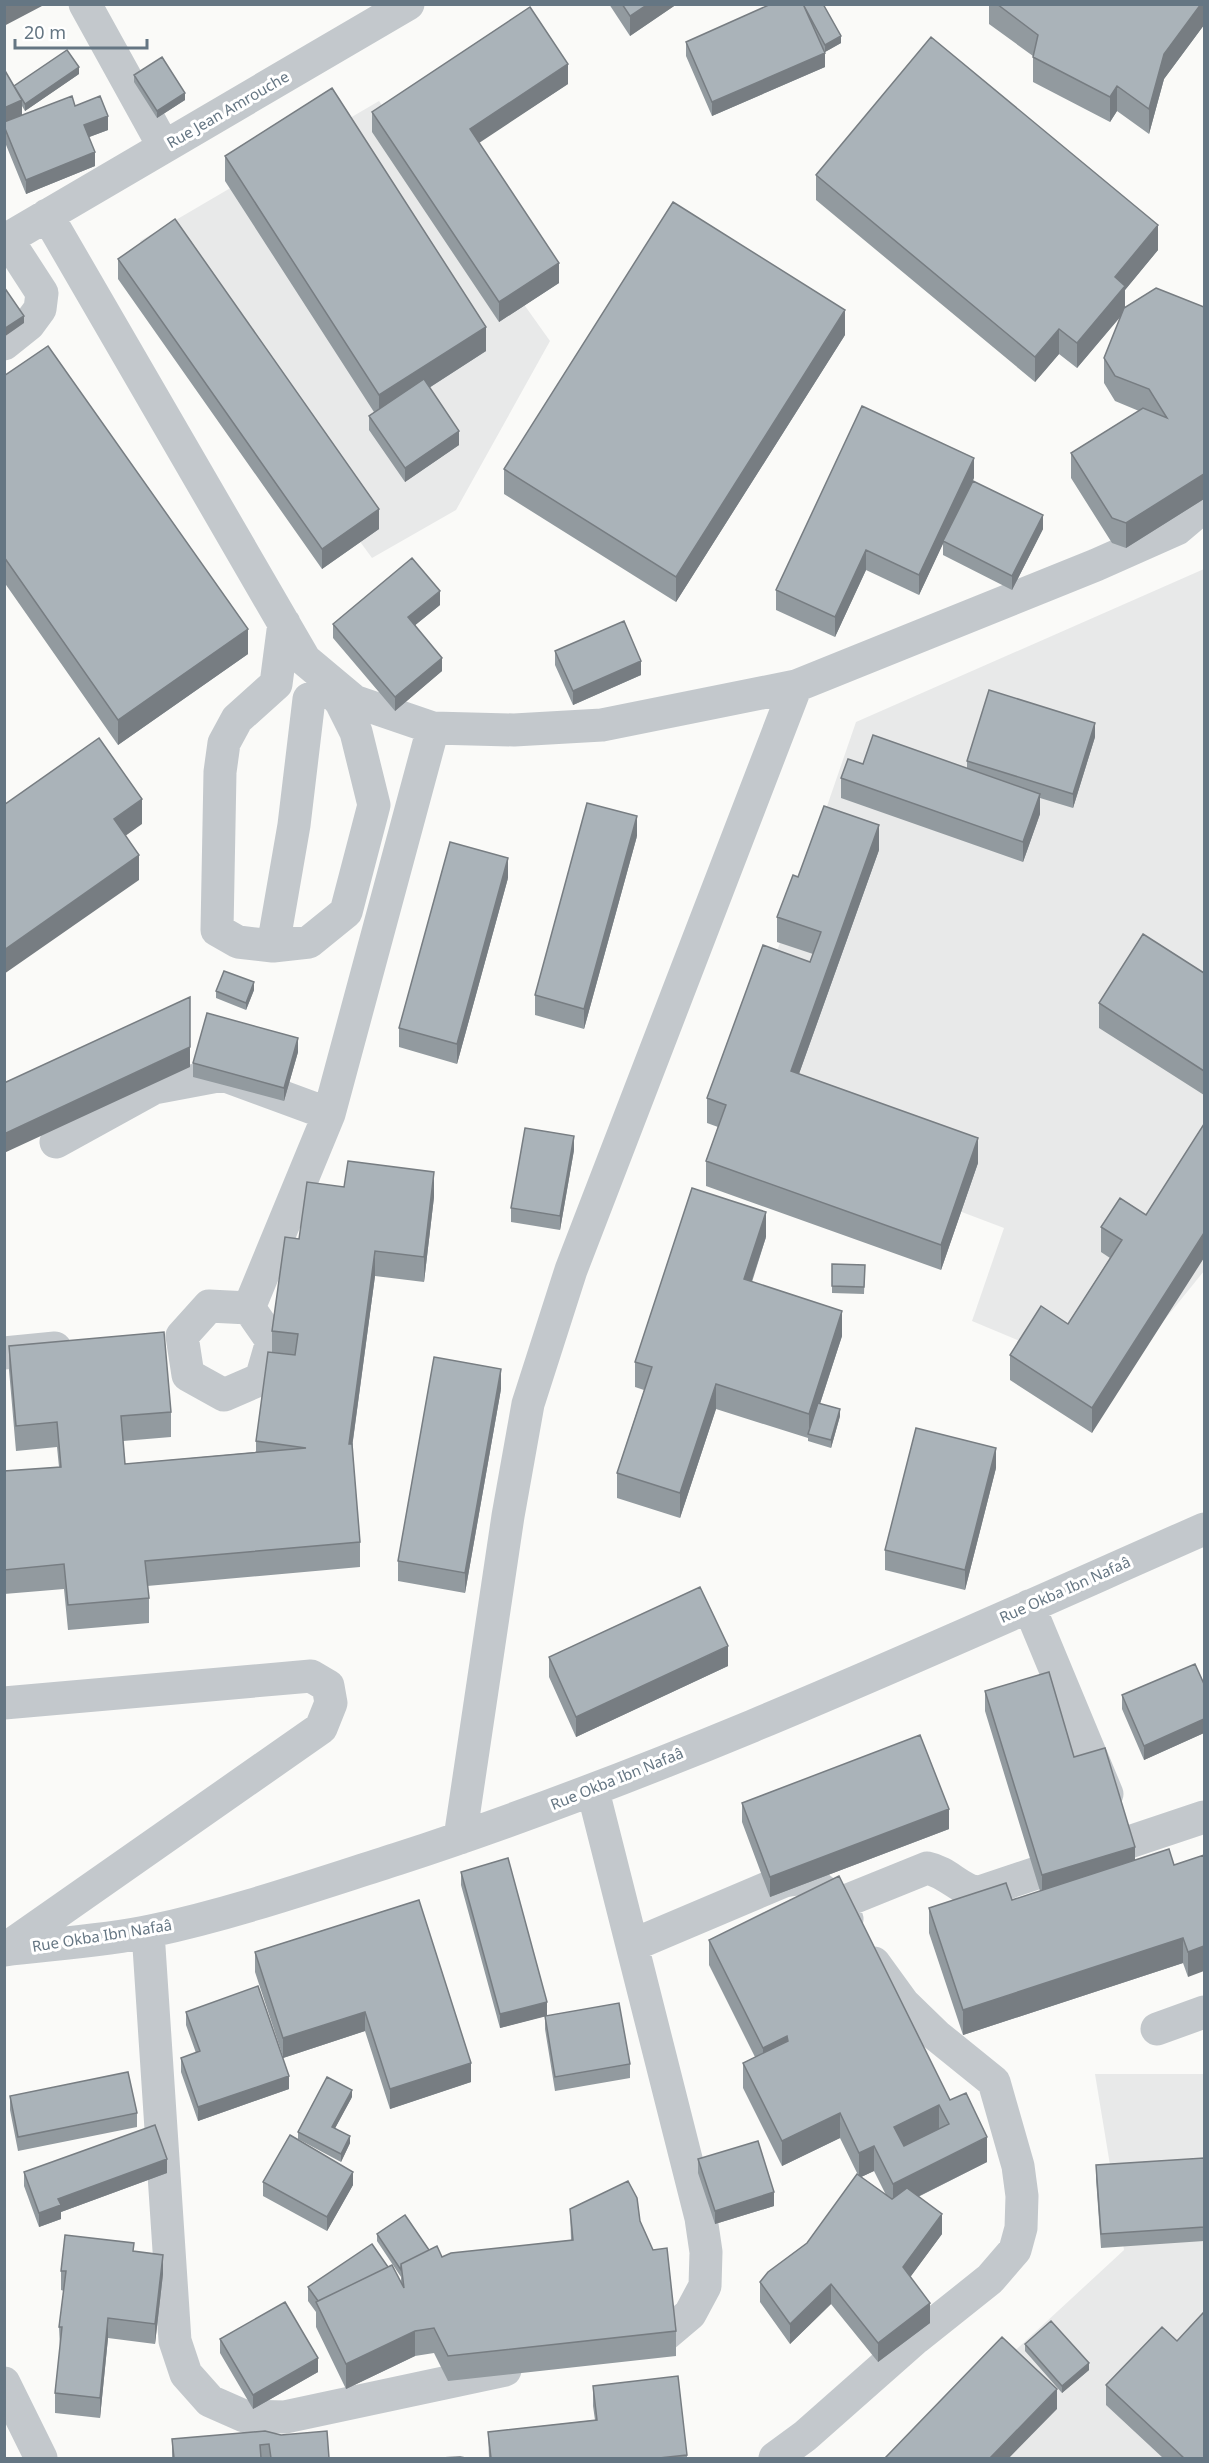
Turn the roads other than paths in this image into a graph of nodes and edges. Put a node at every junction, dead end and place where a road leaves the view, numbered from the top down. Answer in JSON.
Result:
{"nodes":[{"id":1,"x":85,"y":4,"type":"edge"},
{"id":2,"x":408,"y":4,"type":"edge"},
{"id":3,"x":164,"y":147,"type":"junction"},
{"id":4,"x":47,"y":214,"type":"junction"},
{"id":5,"x":6,"y":237,"type":"edge"},
{"id":6,"x":4,"y":344,"type":"edge"},
{"id":7,"x":1204,"y":506,"type":"edge"},
{"id":8,"x":284,"y":623,"type":"junction"},
{"id":9,"x":305,"y":660,"type":"junction"},
{"id":10,"x":276,"y":684,"type":"junction"},
{"id":11,"x":796,"y":686,"type":"junction"},
{"id":12,"x":325,"y":701,"type":"junction"},
{"id":13,"x":433,"y":728,"type":"junction"},
{"id":14,"x":273,"y":946,"type":"junction"},
{"id":15,"x":329,"y":1114,"type":"junction"},
{"id":16,"x":56,"y":1142,"type":"dead end"},
{"id":17,"x":249,"y":1308,"type":"junction"},
{"id":18,"x":87,"y":1345,"type":"edge"},
{"id":19,"x":4,"y":1353,"type":"edge"},
{"id":20,"x":1204,"y":1529,"type":"edge"},
{"id":21,"x":1029,"y":1606,"type":"junction"},
{"id":22,"x":4,"y":1703,"type":"edge"},
{"id":23,"x":593,"y":1791,"type":"junction"},
{"id":24,"x":1204,"y":1817,"type":"edge"},
{"id":25,"x":460,"y":1838,"type":"junction"},
{"id":26,"x":1126,"y":1843,"type":"junction"},
{"id":27,"x":838,"y":1904,"type":"junction"},
{"id":28,"x":148,"y":1932,"type":"junction"},
{"id":29,"x":633,"y":1945,"type":"junction"},
{"id":30,"x":4,"y":1950,"type":"edge"},
{"id":31,"x":1204,"y":2012,"type":"edge"},
{"id":32,"x":1157,"y":2029,"type":"dead end"},
{"id":33,"x":607,"y":2348,"type":"edge"},
{"id":34,"x":538,"y":2363,"type":"edge"},
{"id":35,"x":4,"y":2383,"type":"edge"},
{"id":36,"x":41,"y":2458,"type":"edge"},
{"id":37,"x":776,"y":2458,"type":"edge"}],
"edges":[{"from":1,"to":3,"type":"street"},
{"from":2,"to":3,"type":"street","name":"Rue Jean Amrouche"},
{"from":3,"to":4,"type":"street","name":"Rue Jean Amrouche"},
{"from":4,"to":5,"type":"street","name":"Rue Jean Amrouche"},
{"from":4,"to":8,"type":"street"},
{"from":5,"to":6,"type":"street"},
{"from":7,"to":11,"type":"street"},
{"from":8,"to":9,"type":"street"},
{"from":8,"to":10,"type":"street"},
{"from":9,"to":12,"type":"street"},
{"from":9,"to":13,"type":"street"},
{"from":10,"to":12,"type":"street"},
{"from":10,"to":14,"type":"street"},
{"from":11,"to":13,"type":"street"},
{"from":11,"to":25,"type":"street"},
{"from":12,"to":14,"type":"street"},
{"from":12,"to":14,"type":"street"},
{"from":13,"to":15,"type":"street"},
{"from":15,"to":16,"type":"street"},
{"from":15,"to":17,"type":"street"},
{"from":17,"to":17,"type":"street"},
{"from":18,"to":19,"type":"street"},
{"from":20,"to":21,"type":"street","name":"Rue Okba Ibn Nafaâ"},
{"from":21,"to":23,"type":"street","name":"Rue Okba Ibn Nafaâ"},
{"from":21,"to":26,"type":"street"},
{"from":22,"to":30,"type":"street"},
{"from":23,"to":25,"type":"street","name":"Rue Okba Ibn Nafaâ"},
{"from":23,"to":29,"type":"street"},
{"from":24,"to":26,"type":"street"},
{"from":25,"to":28,"type":"street","name":"Rue Okba Ibn Nafaâ"},
{"from":26,"to":27,"type":"street"},
{"from":27,"to":29,"type":"street"},
{"from":27,"to":37,"type":"street"},
{"from":28,"to":30,"type":"street","name":"Rue Okba Ibn Nafaâ"},
{"from":28,"to":34,"type":"street"},
{"from":29,"to":33,"type":"street"},
{"from":31,"to":32,"type":"street"},
{"from":35,"to":36,"type":"street"}]}
